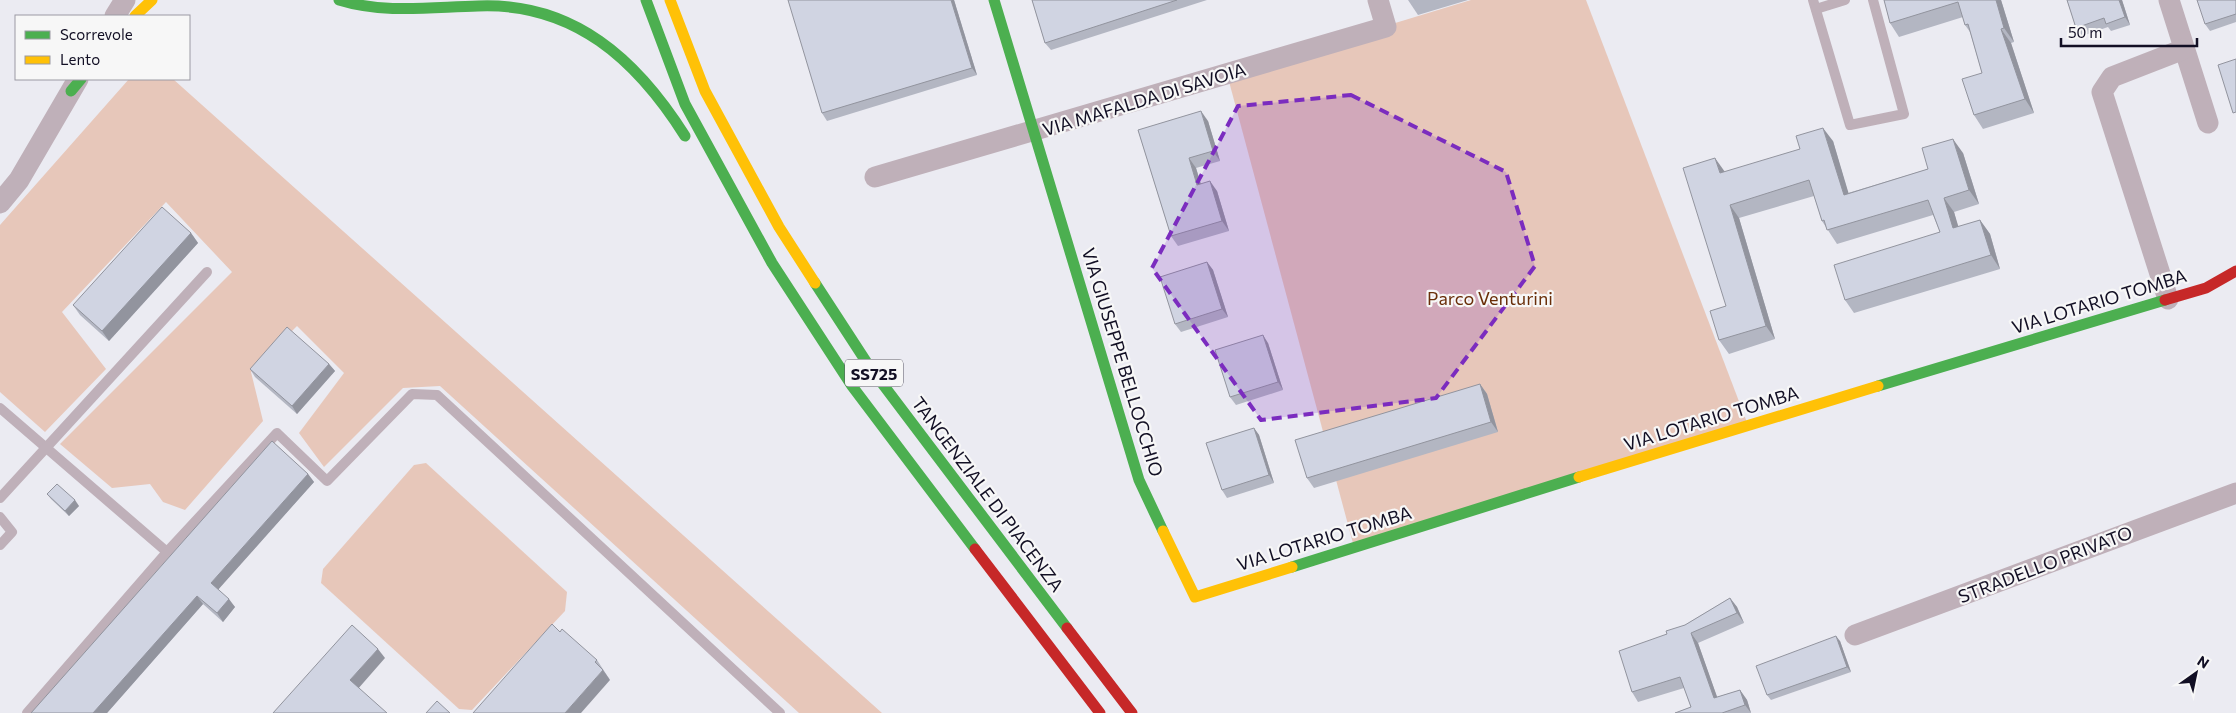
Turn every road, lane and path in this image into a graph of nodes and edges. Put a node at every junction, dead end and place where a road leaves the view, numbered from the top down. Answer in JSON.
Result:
{"nodes":[{"id":1,"x":125,"y":0,"type":"edge"},
{"id":2,"x":152,"y":0,"type":"edge"},
{"id":3,"x":428,"y":0,"type":"edge"},
{"id":4,"x":646,"y":0,"type":"edge"},
{"id":5,"x":670,"y":0,"type":"edge"},
{"id":6,"x":994,"y":0,"type":"edge"},
{"id":7,"x":1378,"y":0,"type":"edge"},
{"id":8,"x":1845,"y":0,"type":"edge"},
{"id":9,"x":1873,"y":0,"type":"edge"},
{"id":10,"x":2169,"y":0,"type":"edge"},
{"id":11,"x":342,"y":1,"type":"edge"},
{"id":12,"x":1815,"y":4,"type":"edge"},
{"id":13,"x":399,"y":8,"type":"junction"},
{"id":14,"x":116,"y":15,"type":"edge"},
{"id":15,"x":136,"y":15,"type":"edge"},
{"id":16,"x":2184,"y":49,"type":"junction"},
{"id":17,"x":76,"y":83,"type":"edge"},
{"id":18,"x":2208,"y":123,"type":"dead end"},
{"id":19,"x":1033,"y":131,"type":"junction"},
{"id":20,"x":690,"y":144,"type":"dead end"},
{"id":21,"x":875,"y":177,"type":"dead end"},
{"id":22,"x":713,"y":182,"type":"dead end"},
{"id":23,"x":0,"y":203,"type":"edge"},
{"id":24,"x":772,"y":263,"type":"junction"},
{"id":25,"x":2236,"y":271,"type":"edge"},
{"id":26,"x":207,"y":272,"type":"dead end"},
{"id":27,"x":2168,"y":299,"type":"junction"},
{"id":28,"x":0,"y":408,"type":"edge"},
{"id":29,"x":47,"y":448,"type":"junction"},
{"id":30,"x":2236,"y":492,"type":"edge"},
{"id":31,"x":0,"y":498,"type":"edge"},
{"id":32,"x":0,"y":516,"type":"edge"},
{"id":33,"x":0,"y":545,"type":"edge"},
{"id":34,"x":167,"y":552,"type":"junction"},
{"id":35,"x":1196,"y":597,"type":"joint"},
{"id":36,"x":1855,"y":635,"type":"dead end"},
{"id":37,"x":1116,"y":691,"type":"junction"},
{"id":38,"x":27,"y":713,"type":"edge"},
{"id":39,"x":780,"y":713,"type":"edge"},
{"id":40,"x":1100,"y":713,"type":"edge"},
{"id":41,"x":1132,"y":713,"type":"edge"},
{"id":42,"x":1143,"y":713,"type":"edge"}],
"edges":[{"from":1,"to":14,"type":"street"},
{"from":2,"to":15,"type":"main road"},
{"from":3,"to":13,"type":"main road"},
{"from":4,"to":24,"type":"main road","number":"SS725"},
{"from":5,"to":37,"type":"main road","name":"TANGENZIALE DI PIACENZA","number":"SS725"},
{"from":6,"to":19,"type":"main road","name":"VIA GIUSEPPE BELLOCCHIO"},
{"from":7,"to":19,"type":"street","name":"VIA MAFALDA DI SAVOIA"},
{"from":8,"to":12,"type":"lane"},
{"from":9,"to":12,"type":"lane"},
{"from":10,"to":16,"type":"street"},
{"from":11,"to":13,"type":"main road"},
{"from":13,"to":20,"type":"main road"},
{"from":16,"to":18,"type":"street"},
{"from":16,"to":27,"type":"street"},
{"from":17,"to":23,"type":"street"},
{"from":19,"to":21,"type":"street","name":"VIA MAFALDA DI SAVOIA"},
{"from":19,"to":35,"type":"main road","name":"VIA GIUSEPPE BELLOCCHIO"},
{"from":22,"to":24,"type":"main road"},
{"from":24,"to":40,"type":"main road","number":"SS725"},
{"from":25,"to":27,"type":"main road","name":"VIA LOTARIO TOMBA"},
{"from":26,"to":29,"type":"lane"},
{"from":27,"to":35,"type":"main road","name":"VIA LOTARIO TOMBA"},
{"from":28,"to":29,"type":"lane"},
{"from":29,"to":31,"type":"lane"},
{"from":29,"to":34,"type":"lane"},
{"from":30,"to":36,"type":"street","name":"STRADELLO PRIVATO"},
{"from":32,"to":33,"type":"lane"},
{"from":34,"to":38,"type":"lane"},
{"from":34,"to":39,"type":"lane"},
{"from":37,"to":41,"type":"main road","name":"TANGENZIALE DI PIACENZA","number":"SS725"},
{"from":37,"to":42,"type":"lane"}]}
